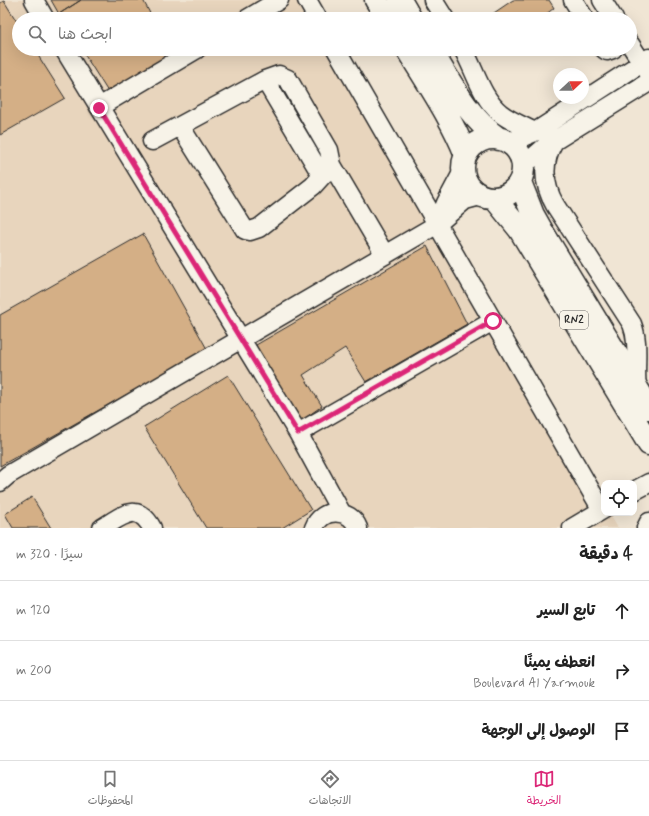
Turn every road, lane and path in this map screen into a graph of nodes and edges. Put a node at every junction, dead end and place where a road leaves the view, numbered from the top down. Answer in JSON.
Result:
{"nodes":[{"id":1,"x":34,"y":0,"type":"edge"},
{"id":2,"x":279,"y":0,"type":"edge"},
{"id":3,"x":308,"y":0,"type":"edge"},
{"id":4,"x":376,"y":0,"type":"edge"},
{"id":5,"x":400,"y":0,"type":"edge"},
{"id":6,"x":433,"y":0,"type":"edge"},
{"id":7,"x":573,"y":0,"type":"edge"},
{"id":8,"x":602,"y":0,"type":"edge"},
{"id":9,"x":41,"y":12,"type":"edge"},
{"id":10,"x":259,"y":12,"type":"edge"},
{"id":11,"x":314,"y":12,"type":"edge"},
{"id":12,"x":384,"y":12,"type":"edge"},
{"id":13,"x":407,"y":12,"type":"edge"},
{"id":14,"x":441,"y":12,"type":"edge"},
{"id":15,"x":581,"y":12,"type":"edge"},
{"id":16,"x":610,"y":12,"type":"edge"},
{"id":17,"x":637,"y":53,"type":"edge"},
{"id":18,"x":68,"y":56,"type":"edge"},
{"id":19,"x":185,"y":56,"type":"edge"},
{"id":20,"x":340,"y":56,"type":"edge"},
{"id":21,"x":411,"y":56,"type":"edge"},
{"id":22,"x":434,"y":56,"type":"edge"},
{"id":23,"x":466,"y":56,"type":"edge"},
{"id":24,"x":647,"y":65,"type":"edge"},
{"id":25,"x":649,"y":82,"type":"edge"},
{"id":26,"x":99,"y":108,"type":"junction"},
{"id":27,"x":180,"y":126,"type":"junction"},
{"id":28,"x":535,"y":132,"type":"junction"},
{"id":29,"x":503,"y":140,"type":"junction"},
{"id":30,"x":152,"y":141,"type":"dead end"},
{"id":31,"x":554,"y":141,"type":"junction"},
{"id":32,"x":465,"y":163,"type":"junction"},
{"id":33,"x":327,"y":171,"type":"junction"},
{"id":34,"x":522,"y":174,"type":"junction"},
{"id":35,"x":488,"y":197,"type":"junction"},
{"id":36,"x":436,"y":225,"type":"junction"},
{"id":37,"x":385,"y":255,"type":"junction"},
{"id":38,"x":493,"y":321,"type":"junction"},
{"id":39,"x":241,"y":339,"type":"junction"},
{"id":40,"x":637,"y":388,"type":"junction"},
{"id":41,"x":649,"y":408,"type":"edge"},
{"id":42,"x":298,"y":433,"type":"junction"},
{"id":43,"x":649,"y":444,"type":"edge"},
{"id":44,"x":323,"y":479,"type":"junction"},
{"id":45,"x":0,"y":482,"type":"edge"},
{"id":46,"x":649,"y":483,"type":"edge"},
{"id":47,"x":637,"y":490,"type":"edge"},
{"id":48,"x":601,"y":506,"type":"edge"},
{"id":49,"x":601,"y":510,"type":"edge"},
{"id":50,"x":341,"y":512,"type":"junction"},
{"id":51,"x":649,"y":522,"type":"edge"},
{"id":52,"x":317,"y":523,"type":"edge"},
{"id":53,"x":102,"y":528,"type":"edge"},
{"id":54,"x":152,"y":528,"type":"edge"},
{"id":55,"x":358,"y":528,"type":"edge"},
{"id":56,"x":572,"y":528,"type":"edge"},
{"id":57,"x":646,"y":528,"type":"edge"}],
"edges":[{"from":1,"to":9,"type":"street"},
{"from":2,"to":10,"type":"street"},
{"from":3,"to":11,"type":"street"},
{"from":4,"to":12,"type":"highway"},
{"from":5,"to":13,"type":"highway"},
{"from":6,"to":14,"type":"street"},
{"from":7,"to":15,"type":"street"},
{"from":8,"to":16,"type":"street"},
{"from":17,"to":24,"type":"street"},
{"from":18,"to":26,"type":"street"},
{"from":19,"to":26,"type":"street"},
{"from":20,"to":36,"type":"street"},
{"from":21,"to":32,"type":"highway","number":"RN2"},
{"from":22,"to":29,"type":"highway","number":"RN2"},
{"from":23,"to":28,"type":"street"},
{"from":24,"to":28,"type":"street"},
{"from":25,"to":31,"type":"street"},
{"from":26,"to":39,"type":"street"},
{"from":27,"to":30,"type":"street"},
{"from":27,"to":33,"type":"street"},
{"from":27,"to":33,"type":"street"},
{"from":28,"to":29,"type":"street"},
{"from":29,"to":32,"type":"highway"},
{"from":29,"to":34,"type":"highway","number":"RN2"},
{"from":31,"to":34,"type":"street"},
{"from":31,"to":40,"type":"street"},
{"from":32,"to":35,"type":"highway","number":"RN2"},
{"from":32,"to":36,"type":"street"},
{"from":33,"to":37,"type":"street"},
{"from":34,"to":35,"type":"highway"},
{"from":34,"to":40,"type":"highway","number":"RN2"},
{"from":35,"to":36,"type":"street"},
{"from":35,"to":43,"type":"highway","number":"RN2"},
{"from":36,"to":37,"type":"street"},
{"from":36,"to":38,"type":"street"},
{"from":37,"to":39,"type":"street"},
{"from":38,"to":42,"type":"street"},
{"from":38,"to":48,"type":"street"},
{"from":39,"to":42,"type":"street"},
{"from":39,"to":45,"type":"street"},
{"from":40,"to":41,"type":"highway","number":"RN2"},
{"from":42,"to":44,"type":"street"},
{"from":44,"to":50,"type":"street"},
{"from":44,"to":52,"type":"street"},
{"from":46,"to":47,"type":"street"},
{"from":49,"to":56,"type":"street"},
{"from":50,"to":52,"type":"street"},
{"from":50,"to":55,"type":"street"},
{"from":51,"to":57,"type":"street"},
{"from":53,"to":54,"type":"street"}]}
